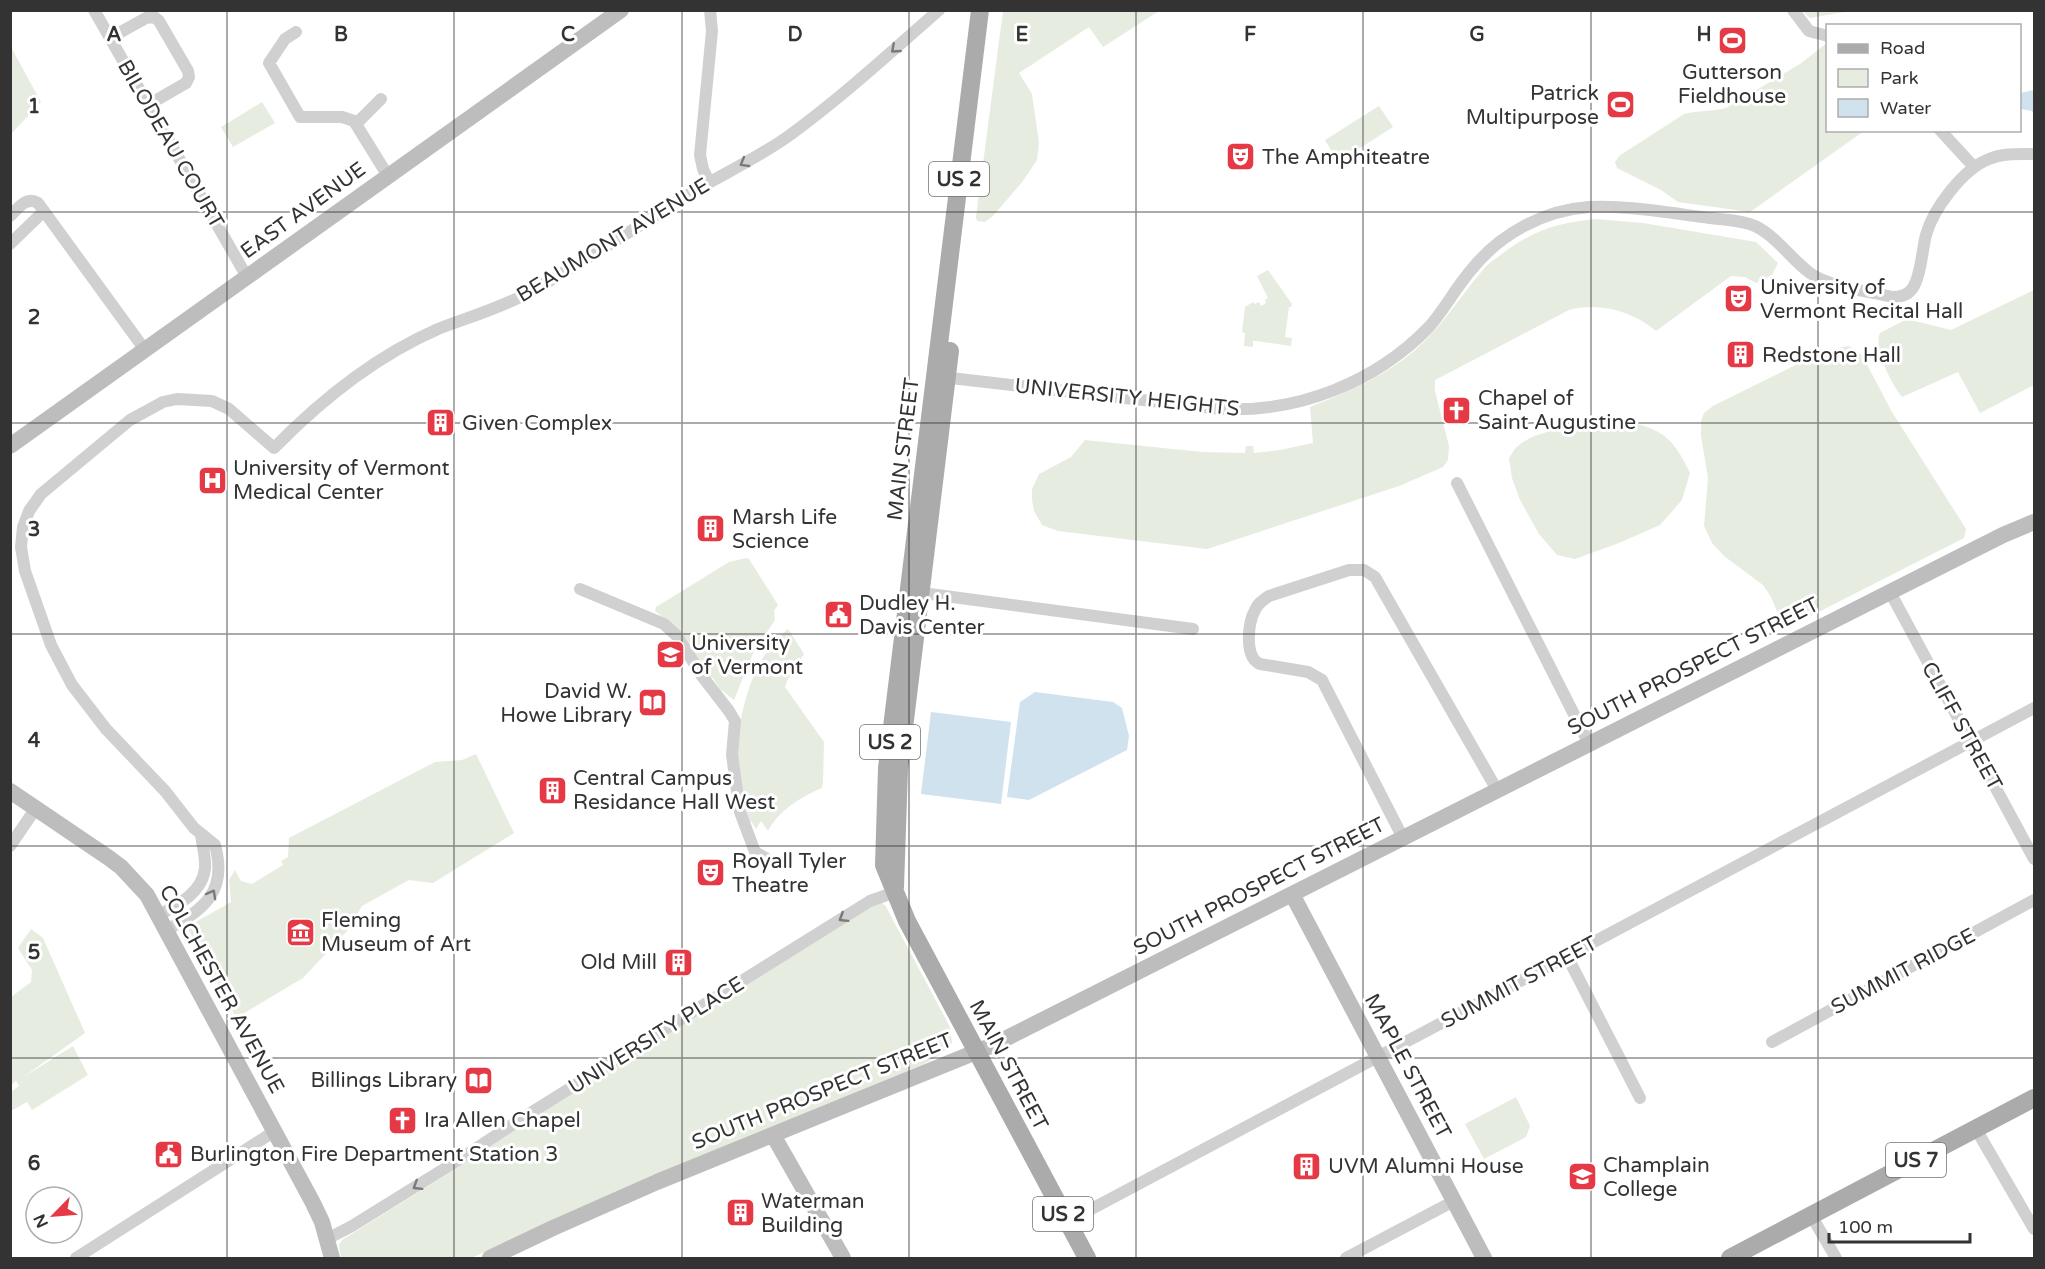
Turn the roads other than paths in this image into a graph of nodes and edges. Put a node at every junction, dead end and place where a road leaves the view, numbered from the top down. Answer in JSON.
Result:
{"nodes":[{"id":1,"x":94,"y":10,"type":"edge"},
{"id":2,"x":621,"y":10,"type":"edge"},
{"id":3,"x":710,"y":10,"type":"edge"},
{"id":4,"x":939,"y":10,"type":"edge"},
{"id":5,"x":980,"y":10,"type":"edge"},
{"id":6,"x":992,"y":10,"type":"edge"},
{"id":7,"x":1793,"y":10,"type":"edge"},
{"id":8,"x":296,"y":32,"type":"dead end"},
{"id":9,"x":1826,"y":36,"type":"edge"},
{"id":10,"x":110,"y":38,"type":"junction"},
{"id":11,"x":381,"y":99,"type":"dead end"},
{"id":12,"x":148,"y":105,"type":"junction"},
{"id":13,"x":356,"y":124,"type":"junction"},
{"id":14,"x":1942,"y":132,"type":"edge"},
{"id":15,"x":2034,"y":154,"type":"edge"},
{"id":16,"x":1974,"y":167,"type":"junction"},
{"id":17,"x":388,"y":176,"type":"junction"},
{"id":18,"x":709,"y":182,"type":"junction"},
{"id":19,"x":44,"y":211,"type":"junction"},
{"id":20,"x":10,"y":216,"type":"edge"},
{"id":21,"x":10,"y":244,"type":"edge"},
{"id":22,"x":247,"y":277,"type":"junction"},
{"id":23,"x":145,"y":350,"type":"junction"},
{"id":24,"x":941,"y":377,"type":"junction"},
{"id":25,"x":10,"y":446,"type":"edge"},
{"id":26,"x":1457,"y":483,"type":"dead end"},
{"id":27,"x":2034,"y":522,"type":"edge"},
{"id":28,"x":580,"y":589,"type":"dead end"},
{"id":29,"x":914,"y":592,"type":"junction"},
{"id":30,"x":1890,"y":592,"type":"junction"},
{"id":31,"x":1193,"y":629,"type":"dead end"},
{"id":32,"x":2034,"y":708,"type":"edge"},
{"id":33,"x":1971,"y":742,"type":"junction"},
{"id":34,"x":1589,"y":744,"type":"junction"},
{"id":35,"x":1497,"y":790,"type":"junction"},
{"id":36,"x":10,"y":791,"type":"edge"},
{"id":37,"x":36,"y":808,"type":"junction"},
{"id":38,"x":1402,"y":838,"type":"junction"},
{"id":39,"x":10,"y":846,"type":"edge"},
{"id":40,"x":2034,"y":859,"type":"edge"},
{"id":41,"x":769,"y":860,"type":"dead end"},
{"id":42,"x":895,"y":892,"type":"junction"},
{"id":43,"x":1292,"y":894,"type":"junction"},
{"id":44,"x":2034,"y":900,"type":"edge"},
{"id":45,"x":163,"y":922,"type":"junction"},
{"id":46,"x":1567,"y":956,"type":"junction"},
{"id":47,"x":1772,"y":1042,"type":"dead end"},
{"id":48,"x":977,"y":1052,"type":"junction"},
{"id":49,"x":1378,"y":1058,"type":"junction"},
{"id":50,"x":1640,"y":1098,"type":"dead end"},
{"id":51,"x":2034,"y":1098,"type":"edge"},
{"id":52,"x":1976,"y":1129,"type":"junction"},
{"id":53,"x":275,"y":1131,"type":"junction"},
{"id":54,"x":773,"y":1135,"type":"junction"},
{"id":55,"x":1454,"y":1201,"type":"junction"},
{"id":56,"x":1811,"y":1215,"type":"junction"},
{"id":57,"x":1067,"y":1222,"type":"junction"},
{"id":58,"x":2034,"y":1228,"type":"edge"},
{"id":59,"x":327,"y":1239,"type":"junction"},
{"id":60,"x":75,"y":1258,"type":"edge"},
{"id":61,"x":332,"y":1258,"type":"edge"},
{"id":62,"x":490,"y":1258,"type":"edge"},
{"id":63,"x":843,"y":1258,"type":"edge"},
{"id":64,"x":1087,"y":1258,"type":"edge"},
{"id":65,"x":1346,"y":1258,"type":"edge"},
{"id":66,"x":1484,"y":1258,"type":"edge"},
{"id":67,"x":1731,"y":1258,"type":"edge"},
{"id":68,"x":1836,"y":1258,"type":"edge"}],
"edges":[{"from":1,"to":10,"type":"street","name":"BILODEAU COURT"},
{"from":2,"to":17,"type":"street","name":"EAST AVENUE"},
{"from":3,"to":18,"type":"street"},
{"from":4,"to":18,"type":"street","name":"BEAUMONT AVENUE","one_way":true},
{"from":5,"to":24,"type":"main road","name":"MAIN STREET","number":"US 2"},
{"from":6,"to":24,"type":"main road","name":"MAIN STREET","number":"US 2"},
{"from":7,"to":9,"type":"street"},
{"from":8,"to":13,"type":"street"},
{"from":10,"to":12,"type":"street","name":"BILODEAU COURT"},
{"from":10,"to":12,"type":"street"},
{"from":11,"to":13,"type":"street"},
{"from":12,"to":22,"type":"street","name":"BILODEAU COURT"},
{"from":13,"to":17,"type":"street"},
{"from":14,"to":16,"type":"street"},
{"from":15,"to":16,"type":"street"},
{"from":16,"to":24,"type":"street","name":"UNIVERSITY HEIGHTS"},
{"from":17,"to":22,"type":"street","name":"EAST AVENUE"},
{"from":18,"to":45,"type":"street","name":"BEAUMONT AVENUE"},
{"from":19,"to":20,"type":"street"},
{"from":19,"to":21,"type":"street"},
{"from":19,"to":23,"type":"street"},
{"from":22,"to":23,"type":"street","name":"EAST AVENUE"},
{"from":23,"to":25,"type":"street","name":"EAST AVENUE"},
{"from":24,"to":29,"type":"main road","name":"MAIN STREET","number":"US 2"},
{"from":26,"to":34,"type":"street"},
{"from":27,"to":30,"type":"street","name":"SOUTH PROSPECT STREET"},
{"from":28,"to":41,"type":"street"},
{"from":29,"to":31,"type":"street"},
{"from":29,"to":42,"type":"main road","name":"MAIN STREET","number":"US 2"},
{"from":30,"to":33,"type":"street","name":"CLIFF STREET"},
{"from":30,"to":34,"type":"street","name":"SOUTH PROSPECT STREET"},
{"from":32,"to":33,"type":"street","name":"SUMMIT STREET"},
{"from":33,"to":40,"type":"street","name":"CLIFF STREET"},
{"from":33,"to":46,"type":"street","name":"SUMMIT STREET"},
{"from":34,"to":35,"type":"street","name":"SOUTH PROSPECT STREET"},
{"from":35,"to":38,"type":"street","name":"SOUTH PROSPECT STREET"},
{"from":35,"to":38,"type":"street"},
{"from":36,"to":37,"type":"street","name":"COLCHESTER AVENUE"},
{"from":37,"to":39,"type":"street"},
{"from":37,"to":45,"type":"street","name":"COLCHESTER AVENUE"},
{"from":38,"to":43,"type":"street","name":"SOUTH PROSPECT STREET"},
{"from":42,"to":48,"type":"main road","name":"MAIN STREET","number":"US 2"},
{"from":42,"to":59,"type":"street","name":"UNIVERSITY PLACE","one_way":true},
{"from":43,"to":48,"type":"street","name":"SOUTH PROSPECT STREET"},
{"from":43,"to":49,"type":"street","name":"MAPLE STREET"},
{"from":44,"to":47,"type":"street","name":"SUMMIT RIDGE"},
{"from":45,"to":53,"type":"street","name":"COLCHESTER AVENUE"},
{"from":46,"to":49,"type":"street","name":"SUMMIT STREET"},
{"from":46,"to":50,"type":"street"},
{"from":48,"to":54,"type":"street","name":"SOUTH PROSPECT STREET"},
{"from":48,"to":57,"type":"main road","name":"MAIN STREET","number":"US 2"},
{"from":49,"to":55,"type":"street","name":"MAPLE STREET"},
{"from":49,"to":57,"type":"street","name":"SUMMIT STREET"},
{"from":51,"to":52,"type":"main road","number":"US 7"},
{"from":52,"to":56,"type":"main road","number":"US 7"},
{"from":52,"to":58,"type":"street"},
{"from":53,"to":59,"type":"street","name":"COLCHESTER AVENUE"},
{"from":53,"to":60,"type":"street"},
{"from":54,"to":62,"type":"street","name":"SOUTH PROSPECT STREET"},
{"from":54,"to":63,"type":"street"},
{"from":55,"to":65,"type":"street"},
{"from":55,"to":66,"type":"street","name":"MAPLE STREET"},
{"from":56,"to":67,"type":"main road","number":"US 7"},
{"from":56,"to":68,"type":"street"},
{"from":57,"to":64,"type":"main road","name":"MAIN STREET","number":"US 2"},
{"from":59,"to":61,"type":"street","name":"COLCHESTER AVENUE"}]}
